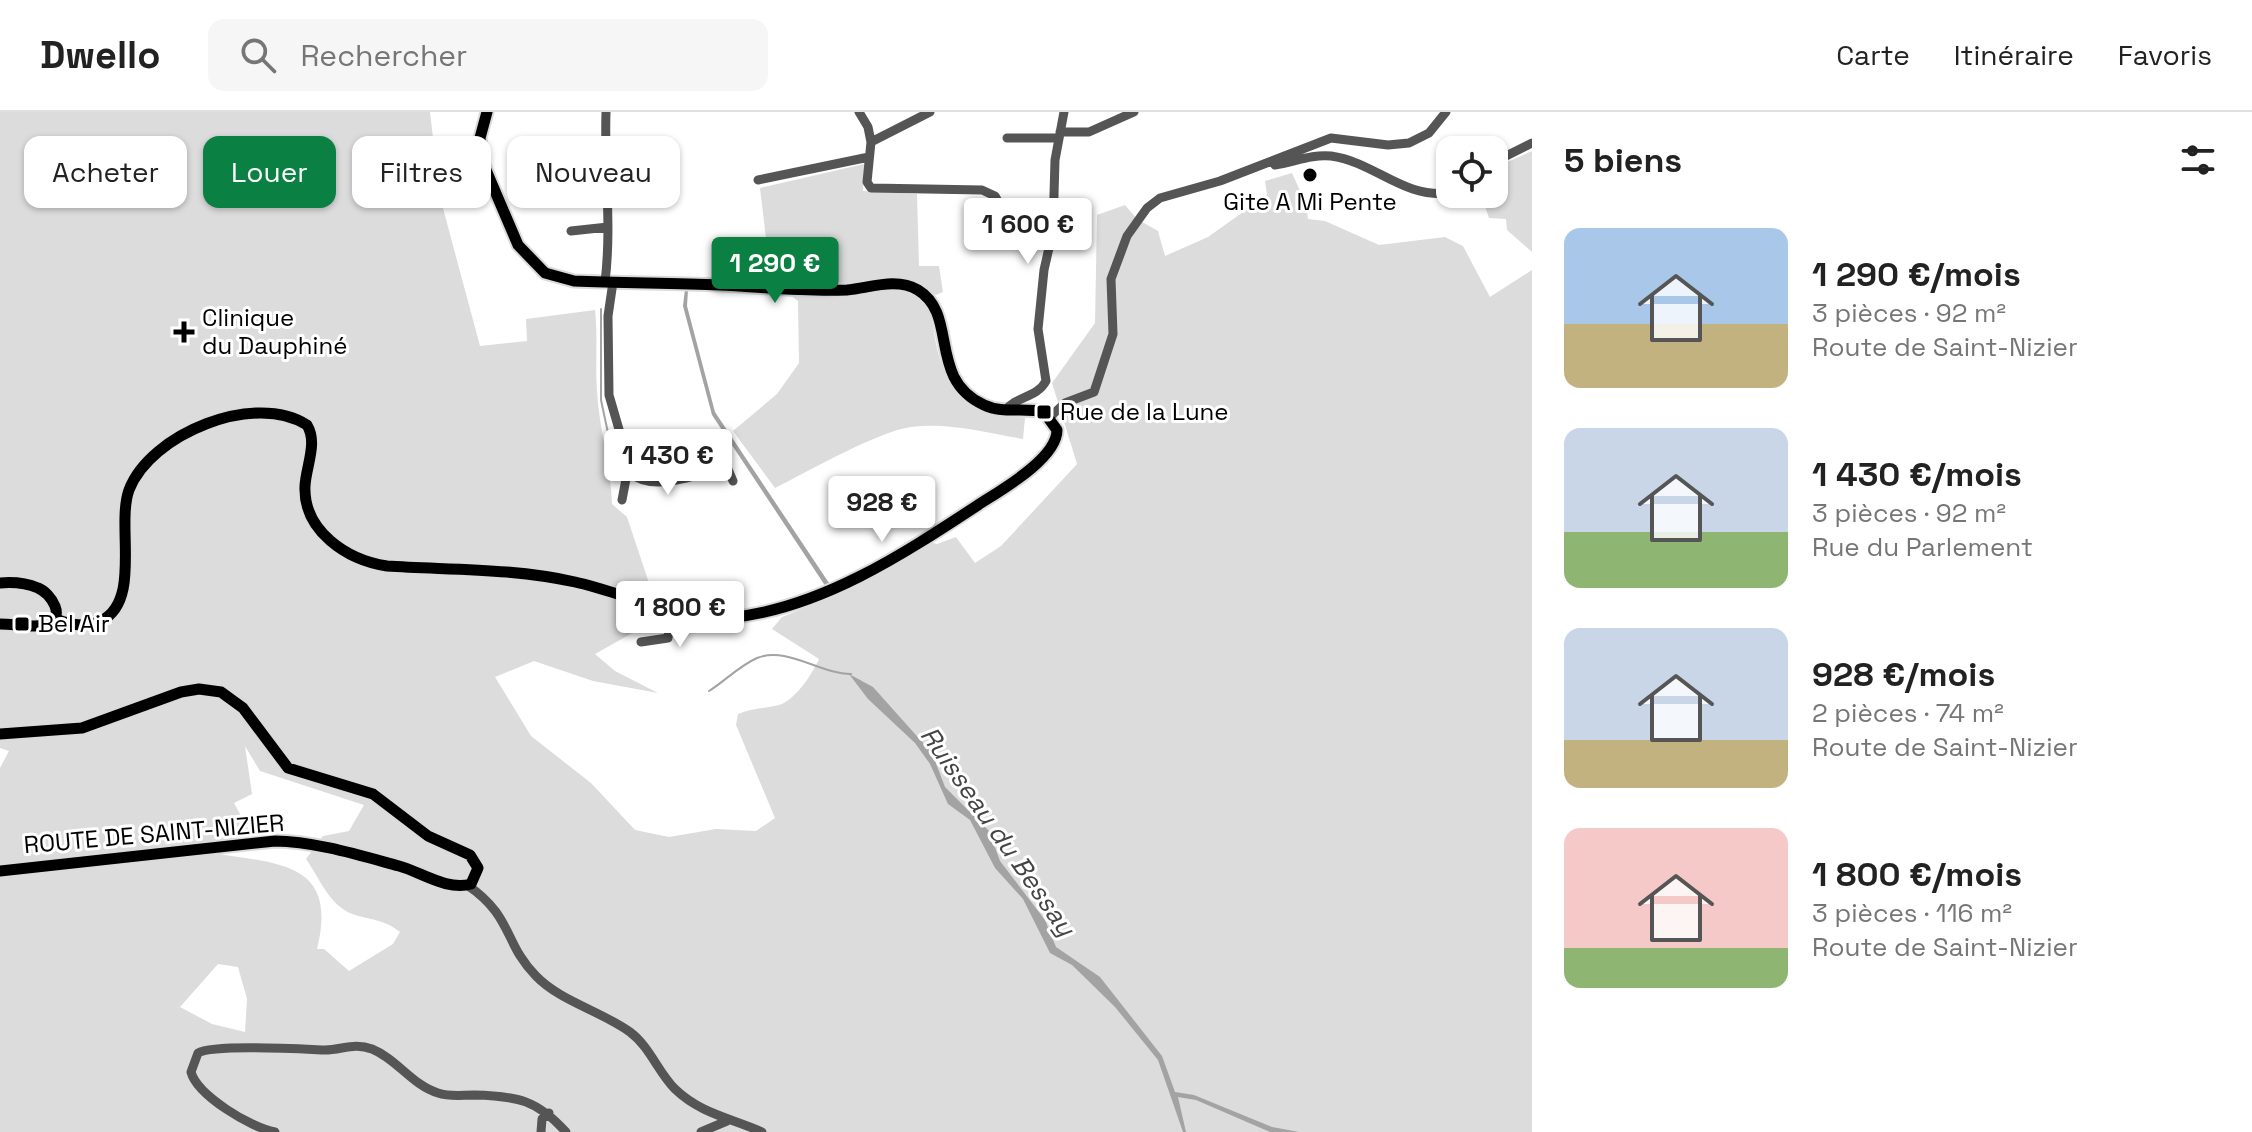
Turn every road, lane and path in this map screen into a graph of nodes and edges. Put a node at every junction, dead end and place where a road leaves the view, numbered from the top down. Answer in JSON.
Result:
{"nodes":[{"id":1,"x":487,"y":112,"type":"edge"},
{"id":2,"x":606,"y":112,"type":"edge"},
{"id":3,"x":859,"y":112,"type":"edge"},
{"id":4,"x":930,"y":112,"type":"edge"},
{"id":5,"x":1064,"y":112,"type":"edge"},
{"id":6,"x":1134,"y":112,"type":"edge"},
{"id":7,"x":1446,"y":112,"type":"edge"},
{"id":8,"x":1059,"y":135,"type":"junction"},
{"id":9,"x":605,"y":136,"type":"edge"},
{"id":10,"x":1007,"y":138,"type":"dead end"},
{"id":11,"x":871,"y":142,"type":"junction"},
{"id":12,"x":1532,"y":143,"type":"edge"},
{"id":13,"x":1508,"y":155,"type":"edge"},
{"id":14,"x":869,"y":157,"type":"junction"},
{"id":15,"x":1273,"y":162,"type":"junction"},
{"id":16,"x":758,"y":180,"type":"dead end"},
{"id":17,"x":1436,"y":195,"type":"edge"},
{"id":18,"x":607,"y":208,"type":"edge"},
{"id":19,"x":1054,"y":219,"type":"junction"},
{"id":20,"x":608,"y":227,"type":"junction"},
{"id":21,"x":571,"y":231,"type":"dead end"},
{"id":22,"x":609,"y":282,"type":"junction"},
{"id":23,"x":1006,"y":410,"type":"junction"},
{"id":24,"x":1050,"y":417,"type":"junction"},
{"id":25,"x":632,"y":474,"type":"junction"},
{"id":26,"x":733,"y":481,"type":"dead end"},
{"id":27,"x":622,"y":500,"type":"dead end"},
{"id":28,"x":0,"y":583,"type":"edge"},
{"id":29,"x":672,"y":608,"type":"junction"},
{"id":30,"x":54,"y":618,"type":"junction"},
{"id":31,"x":0,"y":624,"type":"edge"},
{"id":32,"x":641,"y":642,"type":"dead end"},
{"id":33,"x":0,"y":734,"type":"edge"},
{"id":34,"x":0,"y":871,"type":"edge"},
{"id":35,"x":467,"y":885,"type":"junction"},
{"id":36,"x":549,"y":1113,"type":"junction"},
{"id":37,"x":727,"y":1121,"type":"junction"},
{"id":38,"x":275,"y":1132,"type":"edge"},
{"id":39,"x":541,"y":1132,"type":"edge"},
{"id":40,"x":566,"y":1132,"type":"edge"},
{"id":41,"x":701,"y":1132,"type":"edge"},
{"id":42,"x":762,"y":1132,"type":"edge"}],
"edges":[{"from":1,"to":22,"type":"main road"},
{"from":2,"to":9,"type":"street"},
{"from":3,"to":11,"type":"street"},
{"from":4,"to":11,"type":"street"},
{"from":5,"to":8,"type":"street"},
{"from":6,"to":8,"type":"street"},
{"from":7,"to":15,"type":"street"},
{"from":8,"to":10,"type":"street"},
{"from":8,"to":19,"type":"street"},
{"from":11,"to":14,"type":"street"},
{"from":12,"to":13,"type":"street"},
{"from":14,"to":16,"type":"street"},
{"from":14,"to":19,"type":"street"},
{"from":15,"to":17,"type":"street"},
{"from":15,"to":24,"type":"street"},
{"from":18,"to":20,"type":"street"},
{"from":19,"to":23,"type":"street"},
{"from":20,"to":21,"type":"street"},
{"from":20,"to":22,"type":"street"},
{"from":22,"to":23,"type":"main road"},
{"from":22,"to":25,"type":"street"},
{"from":23,"to":24,"type":"main road"},
{"from":24,"to":29,"type":"main road"},
{"from":25,"to":26,"type":"street"},
{"from":25,"to":27,"type":"street"},
{"from":28,"to":30,"type":"main road"},
{"from":29,"to":30,"type":"main road"},
{"from":29,"to":32,"type":"street"},
{"from":30,"to":31,"type":"main road"},
{"from":33,"to":35,"type":"main road"},
{"from":34,"to":35,"type":"main road","name":"ROUTE DE SAINT-NIZIER"},
{"from":35,"to":37,"type":"street"},
{"from":36,"to":38,"type":"street"},
{"from":36,"to":39,"type":"street"},
{"from":36,"to":40,"type":"street"},
{"from":37,"to":41,"type":"street"},
{"from":37,"to":42,"type":"street"}]}
